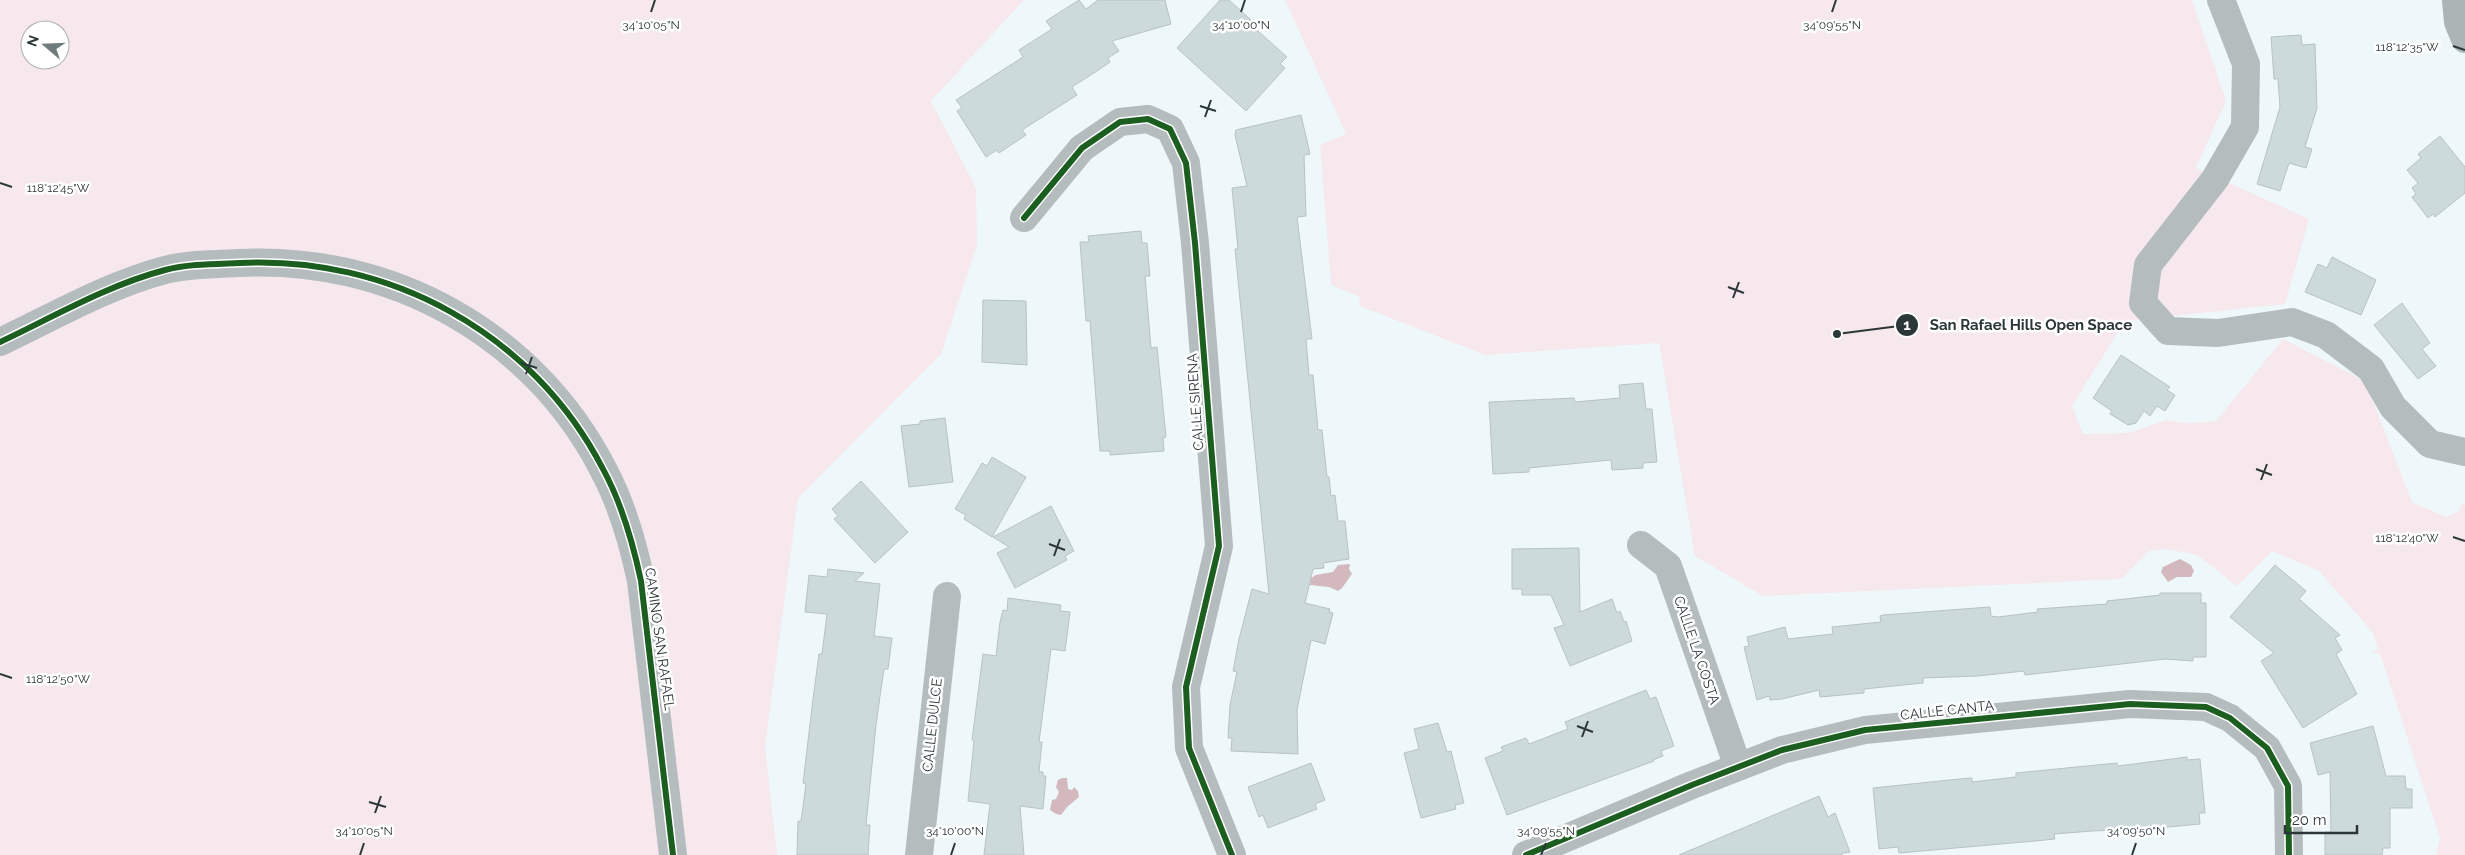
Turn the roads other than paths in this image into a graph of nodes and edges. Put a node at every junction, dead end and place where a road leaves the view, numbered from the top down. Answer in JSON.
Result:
{"nodes":[{"id":1,"x":2221,"y":0,"type":"edge"},
{"id":2,"x":2456,"y":0,"type":"edge"},
{"id":3,"x":2465,"y":40,"type":"edge"},
{"id":4,"x":1024,"y":218,"type":"dead end"},
{"id":5,"x":0,"y":342,"type":"edge"},
{"id":6,"x":2465,"y":452,"type":"edge"},
{"id":7,"x":1641,"y":545,"type":"dead end"},
{"id":8,"x":947,"y":596,"type":"dead end"},
{"id":9,"x":1738,"y":767,"type":"junction"},
{"id":10,"x":673,"y":855,"type":"edge"},
{"id":11,"x":919,"y":855,"type":"edge"},
{"id":12,"x":1232,"y":855,"type":"edge"},
{"id":13,"x":1526,"y":855,"type":"edge"},
{"id":14,"x":2289,"y":855,"type":"edge"}],
"edges":[{"from":1,"to":6,"type":"street"},
{"from":2,"to":3,"type":"main road"},
{"from":4,"to":12,"type":"street","name":"CALLE SIRENA"},
{"from":5,"to":10,"type":"street","name":"CAMINO SAN RAFAEL"},
{"from":7,"to":9,"type":"street","name":"CALLE LA COSTA"},
{"from":8,"to":11,"type":"street","name":"CALLE DULCE"},
{"from":9,"to":13,"type":"street","name":"CALLE CANTA"},
{"from":9,"to":14,"type":"street","name":"CALLE CANTA"}]}
